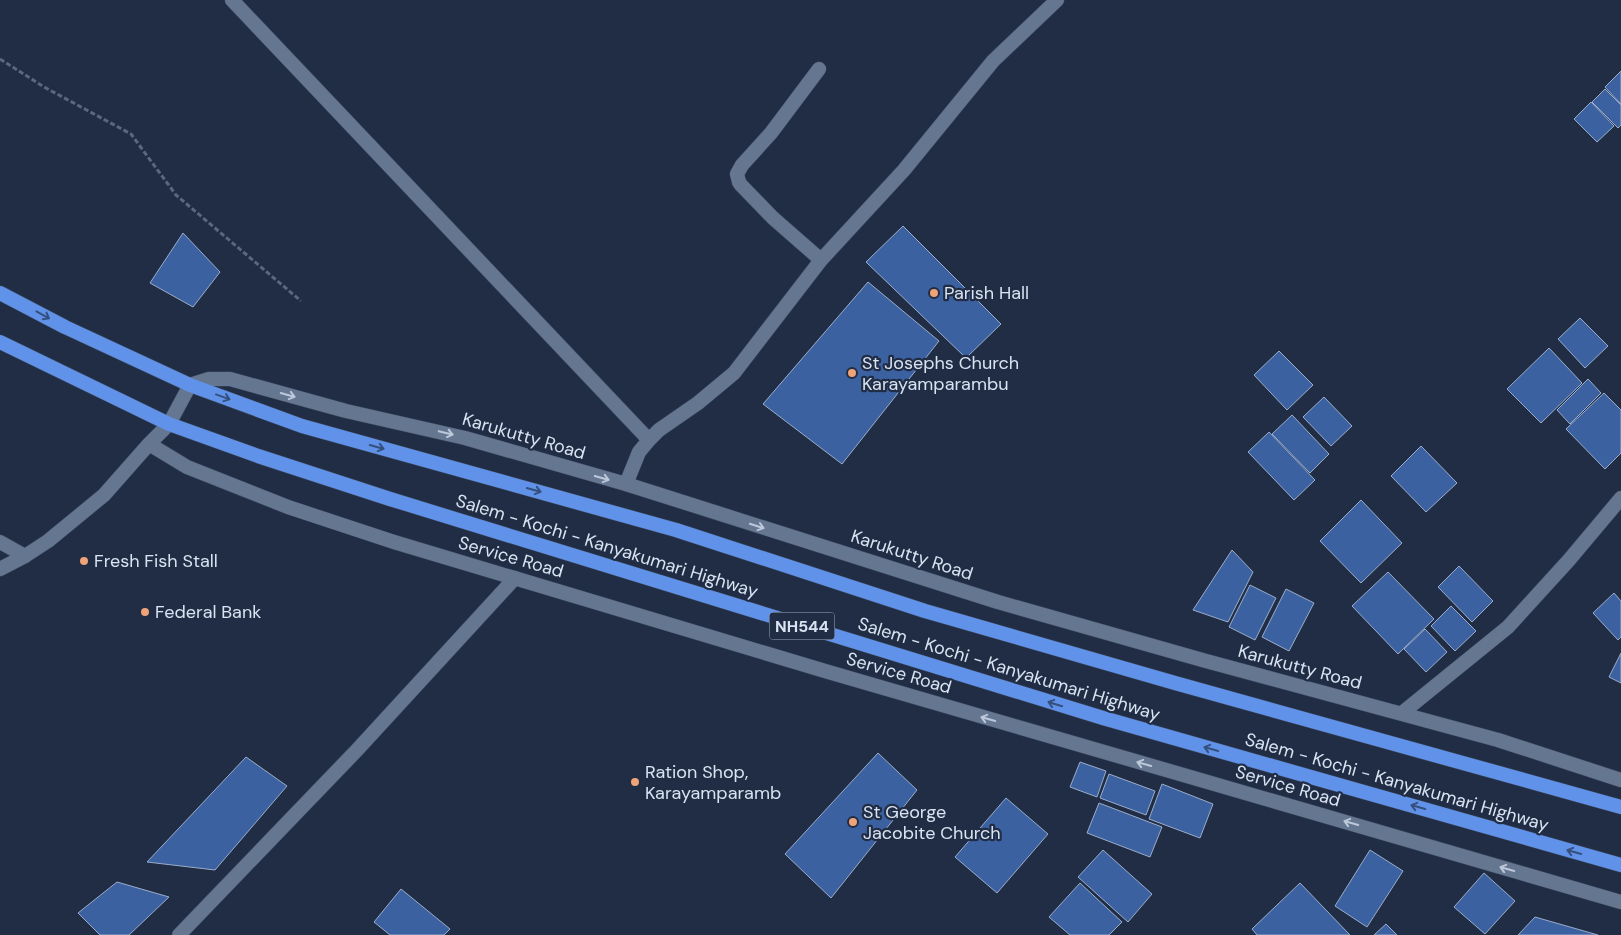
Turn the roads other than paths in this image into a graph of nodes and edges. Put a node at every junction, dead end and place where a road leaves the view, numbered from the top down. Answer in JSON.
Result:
{"nodes":[{"id":1,"x":232,"y":0,"type":"edge"},
{"id":2,"x":1057,"y":0,"type":"edge"},
{"id":3,"x":819,"y":69,"type":"dead end"},
{"id":4,"x":820,"y":260,"type":"junction"},
{"id":5,"x":0,"y":293,"type":"edge"},
{"id":6,"x":0,"y":342,"type":"edge"},
{"id":7,"x":190,"y":385,"type":"junction"},
{"id":8,"x":169,"y":424,"type":"junction"},
{"id":9,"x":649,"y":440,"type":"junction"},
{"id":10,"x":149,"y":444,"type":"junction"},
{"id":11,"x":626,"y":484,"type":"junction"},
{"id":12,"x":1621,"y":498,"type":"edge"},
{"id":13,"x":0,"y":542,"type":"edge"},
{"id":14,"x":25,"y":556,"type":"junction"},
{"id":15,"x":0,"y":569,"type":"edge"},
{"id":16,"x":515,"y":578,"type":"junction"},
{"id":17,"x":1402,"y":713,"type":"junction"},
{"id":18,"x":1621,"y":780,"type":"edge"},
{"id":19,"x":1621,"y":807,"type":"edge"},
{"id":20,"x":1621,"y":865,"type":"edge"},
{"id":21,"x":1621,"y":902,"type":"edge"},
{"id":22,"x":179,"y":935,"type":"edge"}],
"edges":[{"from":1,"to":9,"type":"street"},
{"from":2,"to":4,"type":"street"},
{"from":3,"to":4,"type":"street"},
{"from":4,"to":9,"type":"street"},
{"from":5,"to":7,"type":"highway","name":"Salem - Kochi - Kanyakumari Highway","one_way":true},
{"from":6,"to":8,"type":"highway","name":"Salem - Kochi - Kanyakumari Highway","number":"NH544"},
{"from":7,"to":8,"type":"street"},
{"from":7,"to":11,"type":"street","name":"Karukutty Road","one_way":true},
{"from":7,"to":19,"type":"highway","name":"Salem - Kochi - Kanyakumari Highway","one_way":true},
{"from":8,"to":10,"type":"street"},
{"from":20,"to":8,"type":"highway","name":"Salem - Kochi - Kanyakumari Highway","number":"NH544","one_way":true},
{"from":9,"to":11,"type":"street"},
{"from":10,"to":14,"type":"street"},
{"from":10,"to":16,"type":"street","name":"Service Road"},
{"from":11,"to":17,"type":"street","name":"Karukutty Road","one_way":true},
{"from":12,"to":17,"type":"street"},
{"from":13,"to":14,"type":"street"},
{"from":14,"to":15,"type":"street"},
{"from":21,"to":16,"type":"street","name":"Service Road","one_way":true},
{"from":16,"to":22,"type":"street"},
{"from":17,"to":18,"type":"street","name":"Karukutty Road"}]}
